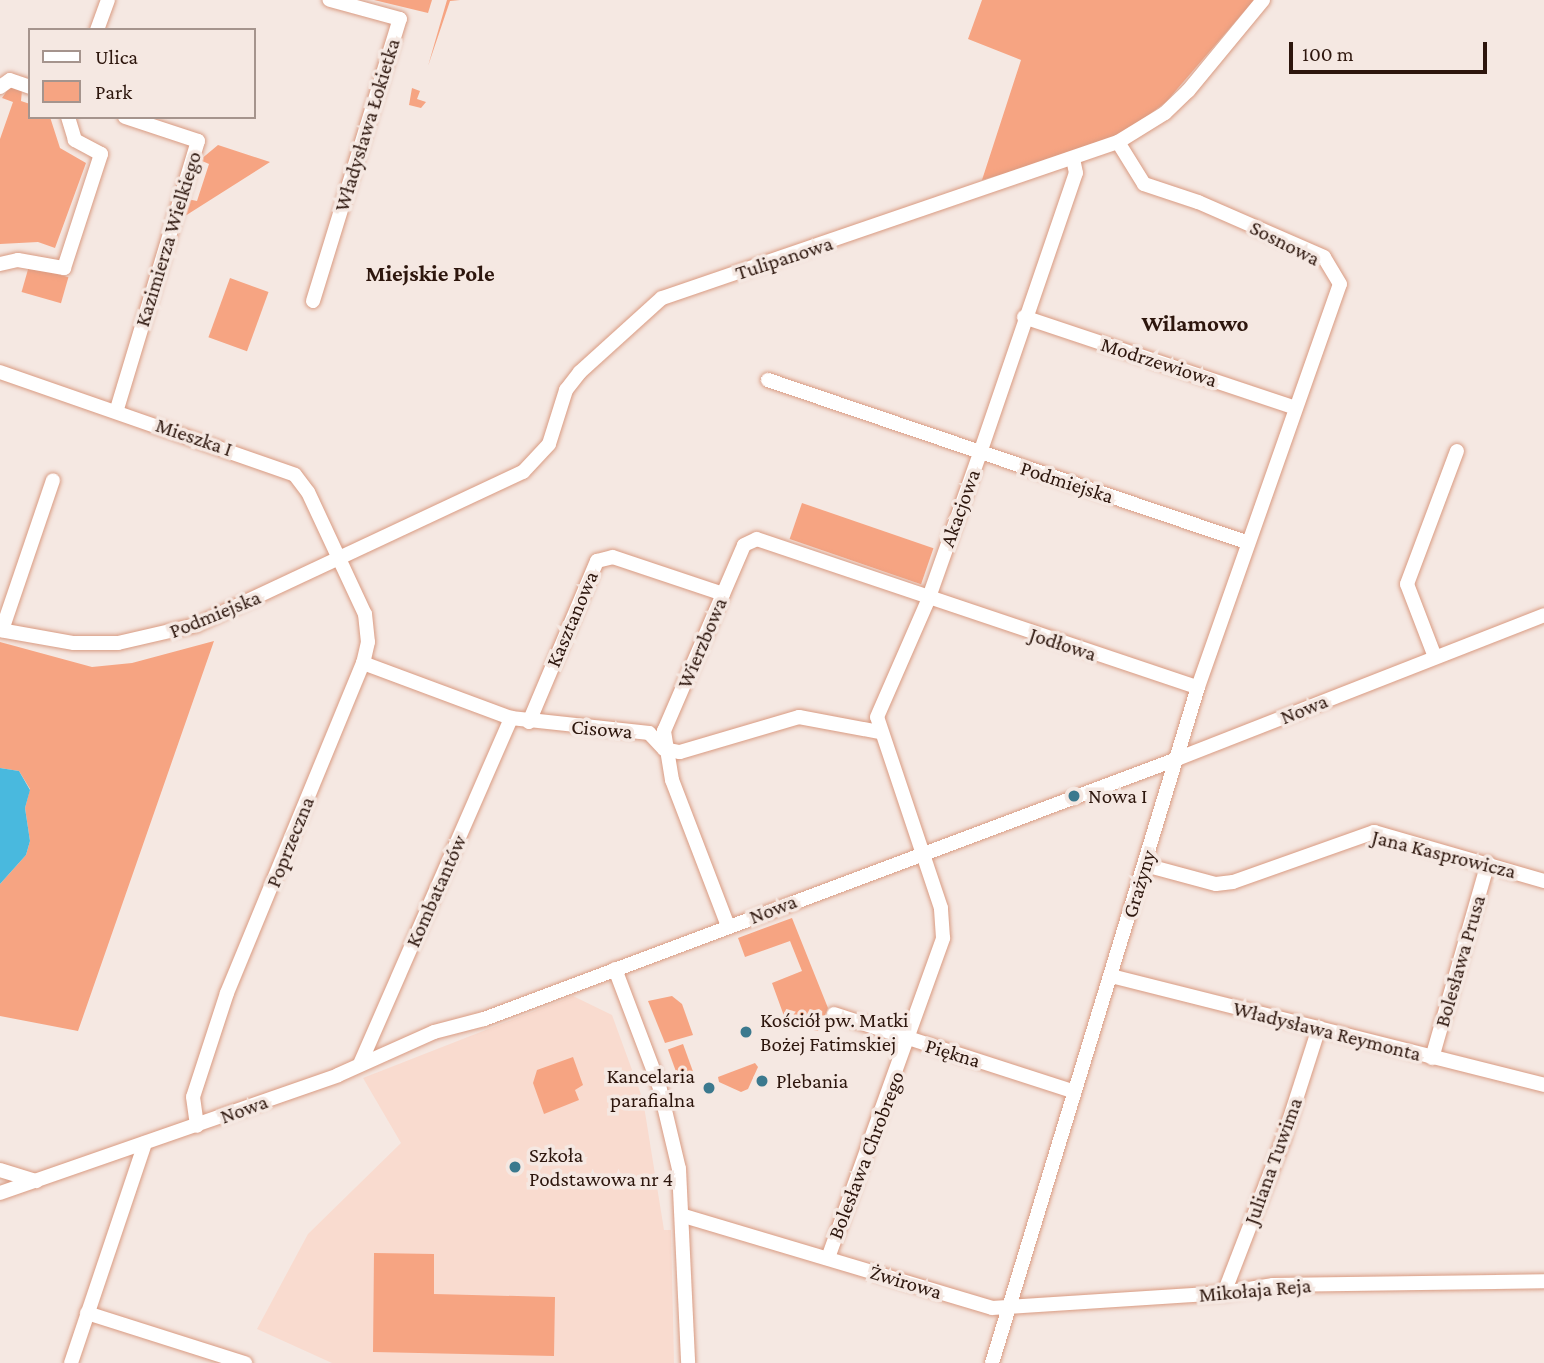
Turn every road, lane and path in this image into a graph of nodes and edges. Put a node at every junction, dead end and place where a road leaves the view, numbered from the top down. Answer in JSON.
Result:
{"nodes":[{"id":1,"x":108,"y":0,"type":"edge"},
{"id":2,"x":330,"y":0,"type":"edge"},
{"id":3,"x":1263,"y":0,"type":"edge"},
{"id":4,"x":98,"y":28,"type":"edge"},
{"id":5,"x":28,"y":86,"type":"edge"},
{"id":6,"x":0,"y":87,"type":"edge"},
{"id":7,"x":69,"y":119,"type":"edge"},
{"id":8,"x":131,"y":119,"type":"edge"},
{"id":9,"x":1118,"y":142,"type":"junction"},
{"id":10,"x":1073,"y":159,"type":"junction"},
{"id":11,"x":0,"y":264,"type":"edge"},
{"id":12,"x":313,"y":301,"type":"dead end"},
{"id":13,"x":1024,"y":317,"type":"junction"},
{"id":14,"x":0,"y":372,"type":"edge"},
{"id":15,"x":768,"y":380,"type":"dead end"},
{"id":16,"x":1293,"y":407,"type":"junction"},
{"id":17,"x":117,"y":409,"type":"junction"},
{"id":18,"x":1457,"y":452,"type":"dead end"},
{"id":19,"x":980,"y":453,"type":"junction"},
{"id":20,"x":53,"y":480,"type":"dead end"},
{"id":21,"x":1246,"y":541,"type":"junction"},
{"id":22,"x":341,"y":560,"type":"junction"},
{"id":23,"x":723,"y":594,"type":"junction"},
{"id":24,"x":928,"y":600,"type":"junction"},
{"id":25,"x":1544,"y":615,"type":"edge"},
{"id":26,"x":1,"y":630,"type":"edge"},
{"id":27,"x":1436,"y":657,"type":"junction"},
{"id":28,"x":363,"y":663,"type":"junction"},
{"id":29,"x":1198,"y":687,"type":"junction"},
{"id":30,"x":512,"y":718,"type":"junction"},
{"id":31,"x":529,"y":722,"type":"junction"},
{"id":32,"x":879,"y":732,"type":"junction"},
{"id":33,"x":664,"y":749,"type":"junction"},
{"id":34,"x":1177,"y":759,"type":"junction"},
{"id":35,"x":921,"y":853,"type":"junction"},
{"id":36,"x":1488,"y":863,"type":"junction"},
{"id":37,"x":1145,"y":865,"type":"junction"},
{"id":38,"x":1544,"y":881,"type":"edge"},
{"id":39,"x":728,"y":926,"type":"junction"},
{"id":40,"x":615,"y":969,"type":"junction"},
{"id":41,"x":1111,"y":976,"type":"junction"},
{"id":42,"x":834,"y":1014,"type":"dead end"},
{"id":43,"x":1319,"y":1028,"type":"junction"},
{"id":44,"x":909,"y":1040,"type":"junction"},
{"id":45,"x":1432,"y":1058,"type":"junction"},
{"id":46,"x":360,"y":1064,"type":"junction"},
{"id":47,"x":1544,"y":1085,"type":"edge"},
{"id":48,"x":1073,"y":1091,"type":"junction"},
{"id":49,"x":197,"y":1126,"type":"junction"},
{"id":50,"x":145,"y":1143,"type":"junction"},
{"id":51,"x":0,"y":1170,"type":"edge"},
{"id":52,"x":36,"y":1181,"type":"junction"},
{"id":53,"x":0,"y":1193,"type":"edge"},
{"id":54,"x":684,"y":1216,"type":"junction"},
{"id":55,"x":828,"y":1258,"type":"junction"},
{"id":56,"x":1544,"y":1281,"type":"edge"},
{"id":57,"x":1224,"y":1293,"type":"junction"},
{"id":58,"x":1008,"y":1307,"type":"junction"},
{"id":59,"x":87,"y":1313,"type":"junction"},
{"id":60,"x":71,"y":1363,"type":"edge"},
{"id":61,"x":244,"y":1363,"type":"edge"},
{"id":62,"x":688,"y":1363,"type":"edge"},
{"id":63,"x":992,"y":1363,"type":"edge"}],
"edges":[{"from":1,"to":4,"type":"street"},
{"from":2,"to":12,"type":"street","name":"Władysława Łokietka"},
{"from":3,"to":9,"type":"street","name":"Tulipanowa"},
{"from":5,"to":6,"type":"street"},
{"from":7,"to":11,"type":"street"},
{"from":8,"to":17,"type":"street","name":"Kazimierza Wielkiego"},
{"from":9,"to":10,"type":"street","name":"Tulipanowa"},
{"from":9,"to":16,"type":"street","name":"Sosnowa"},
{"from":10,"to":13,"type":"street","name":"Akacjowa"},
{"from":10,"to":22,"type":"street","name":"Tulipanowa"},
{"from":13,"to":16,"type":"street","name":"Modrzewiowa"},
{"from":13,"to":19,"type":"street","name":"Akacjowa"},
{"from":14,"to":17,"type":"street","name":"Mieszka I"},
{"from":15,"to":19,"type":"street","name":"Podmiejska"},
{"from":16,"to":21,"type":"street","name":"Grażyny"},
{"from":17,"to":22,"type":"street","name":"Mieszka I"},
{"from":18,"to":27,"type":"street"},
{"from":19,"to":21,"type":"street","name":"Podmiejska"},
{"from":19,"to":24,"type":"street","name":"Akacjowa"},
{"from":20,"to":26,"type":"street"},
{"from":21,"to":29,"type":"street","name":"Grażyny"},
{"from":22,"to":26,"type":"street","name":"Podmiejska"},
{"from":22,"to":28,"type":"street","name":"Poprzeczna"},
{"from":23,"to":24,"type":"street","name":"Wierzbowa"},
{"from":23,"to":31,"type":"street","name":"Kasztanowa"},
{"from":23,"to":33,"type":"street","name":"Wierzbowa"},
{"from":24,"to":29,"type":"street","name":"Jodłowa"},
{"from":24,"to":32,"type":"street","name":"Akacjowa"},
{"from":25,"to":27,"type":"street","name":"Nowa"},
{"from":27,"to":34,"type":"street","name":"Nowa"},
{"from":28,"to":30,"type":"street","name":"Cisowa"},
{"from":28,"to":49,"type":"street","name":"Poprzeczna"},
{"from":29,"to":34,"type":"street","name":"Grażyny"},
{"from":30,"to":31,"type":"street","name":"Cisowa"},
{"from":30,"to":46,"type":"street","name":"Kombatantów"},
{"from":31,"to":33,"type":"street","name":"Cisowa"},
{"from":32,"to":33,"type":"street"},
{"from":32,"to":35,"type":"street","name":"Akacjowa"},
{"from":33,"to":39,"type":"street"},
{"from":34,"to":35,"type":"street","name":"Nowa"},
{"from":34,"to":37,"type":"street","name":"Grażyny"},
{"from":35,"to":39,"type":"street","name":"Nowa"},
{"from":35,"to":44,"type":"street","name":"Bolesława Chrobrego"},
{"from":36,"to":37,"type":"street","name":"Jana Kasprowicza"},
{"from":36,"to":38,"type":"street","name":"Jana Kasprowicza"},
{"from":36,"to":45,"type":"street","name":"Bolesława Prusa"},
{"from":37,"to":41,"type":"street","name":"Grażyny"},
{"from":39,"to":40,"type":"street","name":"Nowa"},
{"from":40,"to":46,"type":"street","name":"Nowa"},
{"from":40,"to":54,"type":"street"},
{"from":41,"to":43,"type":"street","name":"Władysława Reymonta"},
{"from":41,"to":48,"type":"street","name":"Grażyny"},
{"from":42,"to":44,"type":"street","name":"Piękna"},
{"from":43,"to":45,"type":"street","name":"Władysława Reymonta"},
{"from":43,"to":57,"type":"street","name":"Juliana Tuwima"},
{"from":44,"to":48,"type":"street","name":"Piękna"},
{"from":44,"to":55,"type":"street","name":"Bolesława Chrobrego"},
{"from":45,"to":47,"type":"street","name":"Władysława Reymonta"},
{"from":46,"to":49,"type":"street","name":"Nowa"},
{"from":48,"to":58,"type":"street","name":"Grażyny"},
{"from":49,"to":50,"type":"street","name":"Nowa"},
{"from":50,"to":52,"type":"street","name":"Nowa"},
{"from":50,"to":59,"type":"street"},
{"from":51,"to":52,"type":"street"},
{"from":52,"to":53,"type":"street","name":"Nowa"},
{"from":54,"to":55,"type":"street","name":"Żwirowa"},
{"from":54,"to":62,"type":"street"},
{"from":55,"to":58,"type":"street","name":"Żwirowa"},
{"from":56,"to":57,"type":"street","name":"Mikołaja Reja"},
{"from":57,"to":58,"type":"street","name":"Mikołaja Reja"},
{"from":58,"to":63,"type":"street","name":"Grażyny"},
{"from":59,"to":60,"type":"street"},
{"from":59,"to":61,"type":"street"}]}
